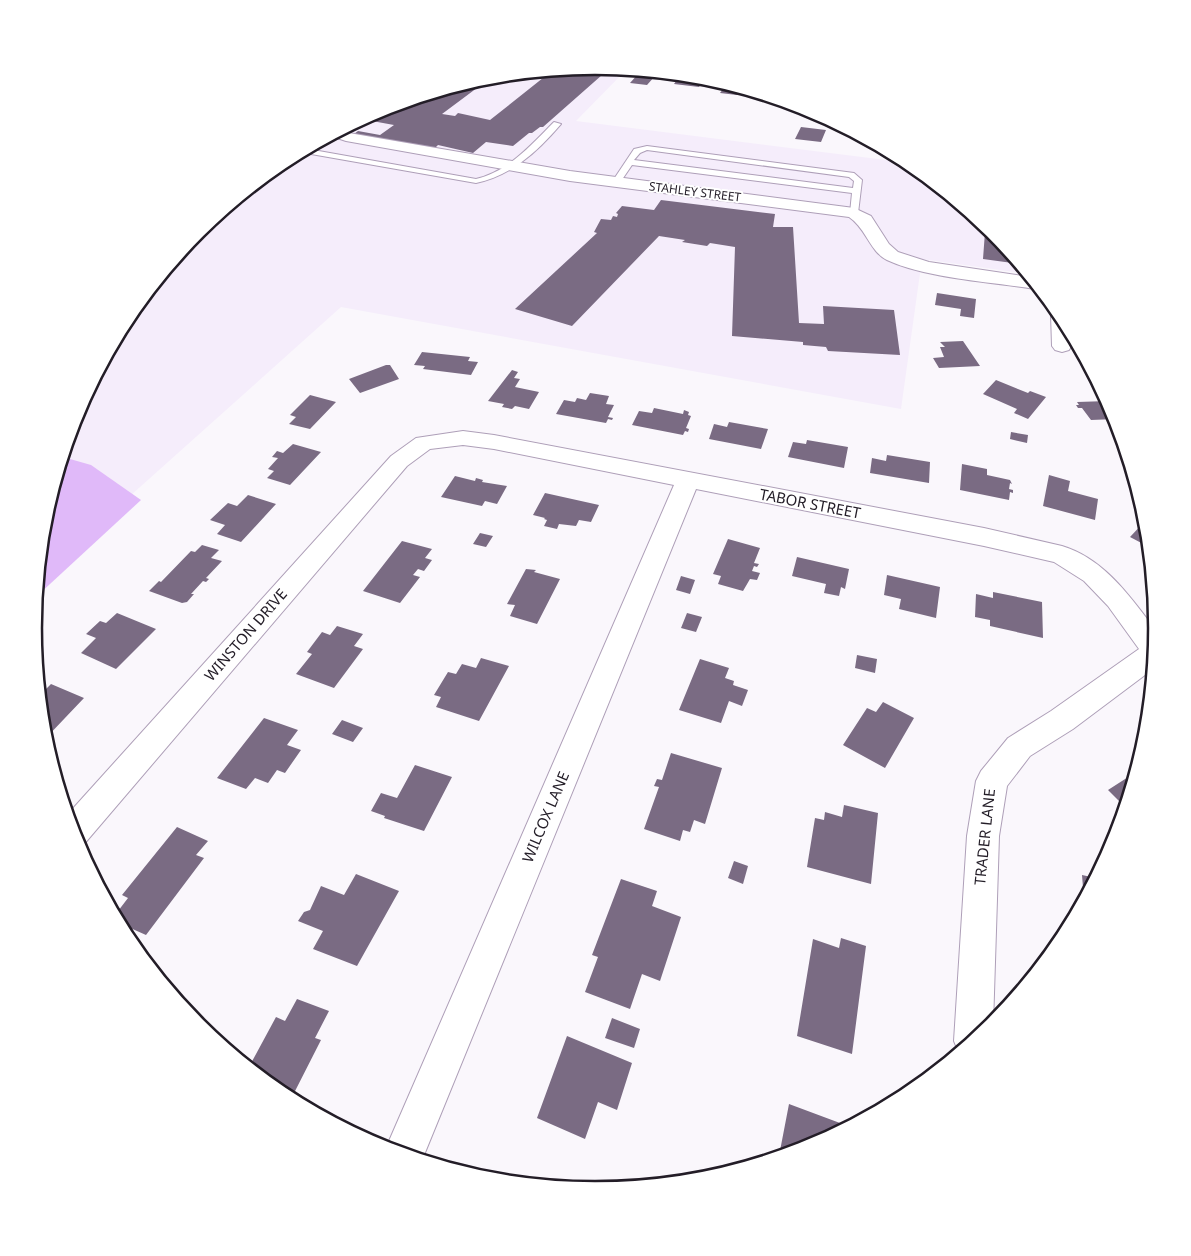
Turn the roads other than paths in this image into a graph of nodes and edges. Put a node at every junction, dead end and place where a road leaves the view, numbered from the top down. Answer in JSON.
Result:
{"nodes":[{"id":1,"x":557,"y":124,"type":"dead end"},
{"id":2,"x":343,"y":136,"type":"edge"},
{"id":3,"x":315,"y":151,"type":"edge"},
{"id":4,"x":629,"y":162,"type":"junction"},
{"id":5,"x":512,"y":166,"type":"junction"},
{"id":6,"x":616,"y":182,"type":"junction"},
{"id":7,"x":856,"y":191,"type":"junction"},
{"id":8,"x":854,"y":214,"type":"junction"},
{"id":9,"x":1026,"y":282,"type":"edge"},
{"id":10,"x":1062,"y":332,"type":"edge"},
{"id":11,"x":1062,"y":346,"type":"dead end"},
{"id":12,"x":424,"y":443,"type":"joint"},
{"id":13,"x":688,"y":480,"type":"junction"},
{"id":14,"x":1148,"y":642,"type":"edge"},
{"id":15,"x":1147,"y":658,"type":"edge"},
{"id":16,"x":79,"y":825,"type":"edge"},
{"id":17,"x":974,"y":1031,"type":"edge"},
{"id":18,"x":407,"y":1148,"type":"edge"}],
"edges":[{"from":1,"to":5,"type":"lane"},
{"from":2,"to":5,"type":"street","name":"STAHLEY STREET"},
{"from":3,"to":5,"type":"lane"},
{"from":4,"to":6,"type":"lane"},
{"from":4,"to":7,"type":"lane"},
{"from":4,"to":7,"type":"lane"},
{"from":5,"to":6,"type":"street","name":"STAHLEY STREET"},
{"from":6,"to":8,"type":"street","name":"STAHLEY STREET"},
{"from":7,"to":8,"type":"lane"},
{"from":8,"to":9,"type":"street"},
{"from":10,"to":11,"type":"street"},
{"from":12,"to":13,"type":"street","name":"TABOR STREET"},
{"from":12,"to":16,"type":"street","name":"WINSTON DRIVE"},
{"from":13,"to":14,"type":"street","name":"TABOR STREET"},
{"from":13,"to":18,"type":"street","name":"WILCOX LANE"},
{"from":15,"to":17,"type":"street","name":"TRADER LANE"}]}
